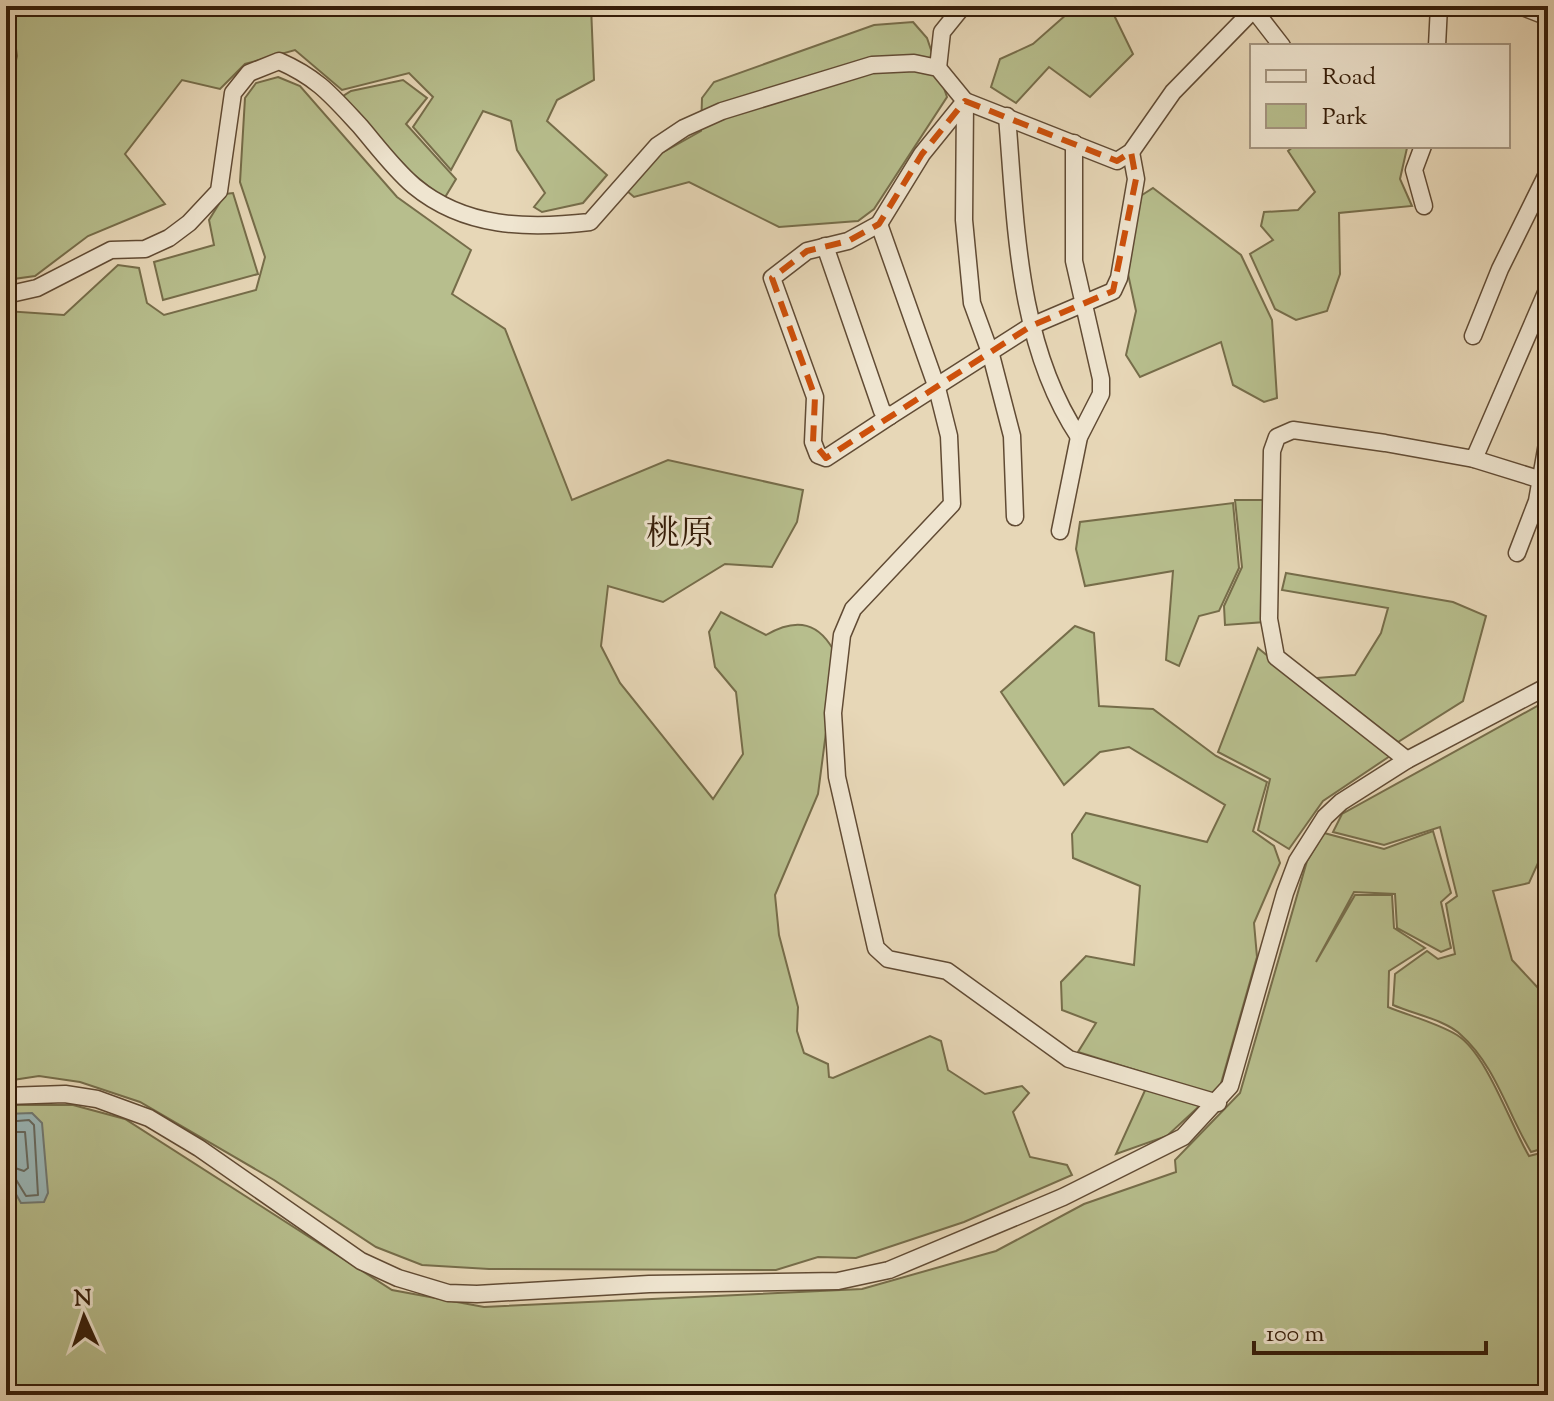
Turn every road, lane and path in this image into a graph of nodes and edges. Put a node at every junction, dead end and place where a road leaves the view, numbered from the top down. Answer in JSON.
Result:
{"nodes":[{"id":1,"x":963,"y":6,"type":"edge"},
{"id":2,"x":1439,"y":6,"type":"edge"},
{"id":3,"x":1520,"y":6,"type":"edge"},
{"id":4,"x":1254,"y":7,"type":"edge"},
{"id":5,"x":1548,"y":17,"type":"edge"},
{"id":6,"x":1281,"y":44,"type":"edge"},
{"id":7,"x":1437,"y":44,"type":"edge"},
{"id":8,"x":938,"y":68,"type":"junction"},
{"id":9,"x":965,"y":101,"type":"junction"},
{"id":10,"x":1007,"y":116,"type":"junction"},
{"id":11,"x":1074,"y":143,"type":"junction"},
{"id":12,"x":1422,"y":148,"type":"edge"},
{"id":13,"x":1131,"y":152,"type":"junction"},
{"id":14,"x":1548,"y":172,"type":"edge"},
{"id":15,"x":1424,"y":206,"type":"dead end"},
{"id":16,"x":879,"y":224,"type":"junction"},
{"id":17,"x":825,"y":246,"type":"junction"},
{"id":18,"x":1548,"y":288,"type":"edge"},
{"id":19,"x":6,"y":295,"type":"edge"},
{"id":20,"x":1082,"y":303,"type":"junction"},
{"id":21,"x":1031,"y":326,"type":"junction"},
{"id":22,"x":1473,"y":336,"type":"dead end"},
{"id":23,"x":991,"y":355,"type":"junction"},
{"id":24,"x":937,"y":388,"type":"junction"},
{"id":25,"x":890,"y":416,"type":"junction"},
{"id":26,"x":1079,"y":437,"type":"junction"},
{"id":27,"x":1548,"y":438,"type":"edge"},
{"id":28,"x":1474,"y":459,"type":"junction"},
{"id":29,"x":1544,"y":482,"type":"edge"},
{"id":30,"x":1015,"y":517,"type":"dead end"},
{"id":31,"x":1060,"y":531,"type":"dead end"},
{"id":32,"x":1517,"y":553,"type":"dead end"},
{"id":33,"x":1548,"y":686,"type":"edge"},
{"id":34,"x":1407,"y":760,"type":"junction"},
{"id":35,"x":6,"y":1096,"type":"edge"},
{"id":36,"x":1218,"y":1103,"type":"junction"}],
"edges":[{"from":1,"to":8,"type":"street"},
{"from":2,"to":7,"type":"street"},
{"from":3,"to":5,"type":"street"},
{"from":4,"to":6,"type":"street"},
{"from":4,"to":13,"type":"street"},
{"from":8,"to":9,"type":"street"},
{"from":8,"to":19,"type":"street"},
{"from":9,"to":10,"type":"street"},
{"from":9,"to":16,"type":"street"},
{"from":9,"to":23,"type":"street"},
{"from":10,"to":11,"type":"street"},
{"from":10,"to":21,"type":"street"},
{"from":11,"to":13,"type":"street"},
{"from":11,"to":20,"type":"street"},
{"from":12,"to":15,"type":"street"},
{"from":13,"to":20,"type":"street"},
{"from":14,"to":22,"type":"street"},
{"from":16,"to":17,"type":"street"},
{"from":16,"to":24,"type":"street"},
{"from":17,"to":25,"type":"street"},
{"from":17,"to":25,"type":"street"},
{"from":18,"to":28,"type":"street"},
{"from":20,"to":21,"type":"street"},
{"from":20,"to":26,"type":"street"},
{"from":21,"to":23,"type":"street"},
{"from":21,"to":26,"type":"street"},
{"from":23,"to":24,"type":"street"},
{"from":23,"to":30,"type":"street"},
{"from":24,"to":25,"type":"street"},
{"from":24,"to":36,"type":"street"},
{"from":26,"to":31,"type":"street"},
{"from":27,"to":29,"type":"street"},
{"from":28,"to":29,"type":"street"},
{"from":28,"to":34,"type":"street"},
{"from":29,"to":32,"type":"street"},
{"from":33,"to":34,"type":"street"},
{"from":34,"to":36,"type":"street"},
{"from":35,"to":36,"type":"street"}]}
